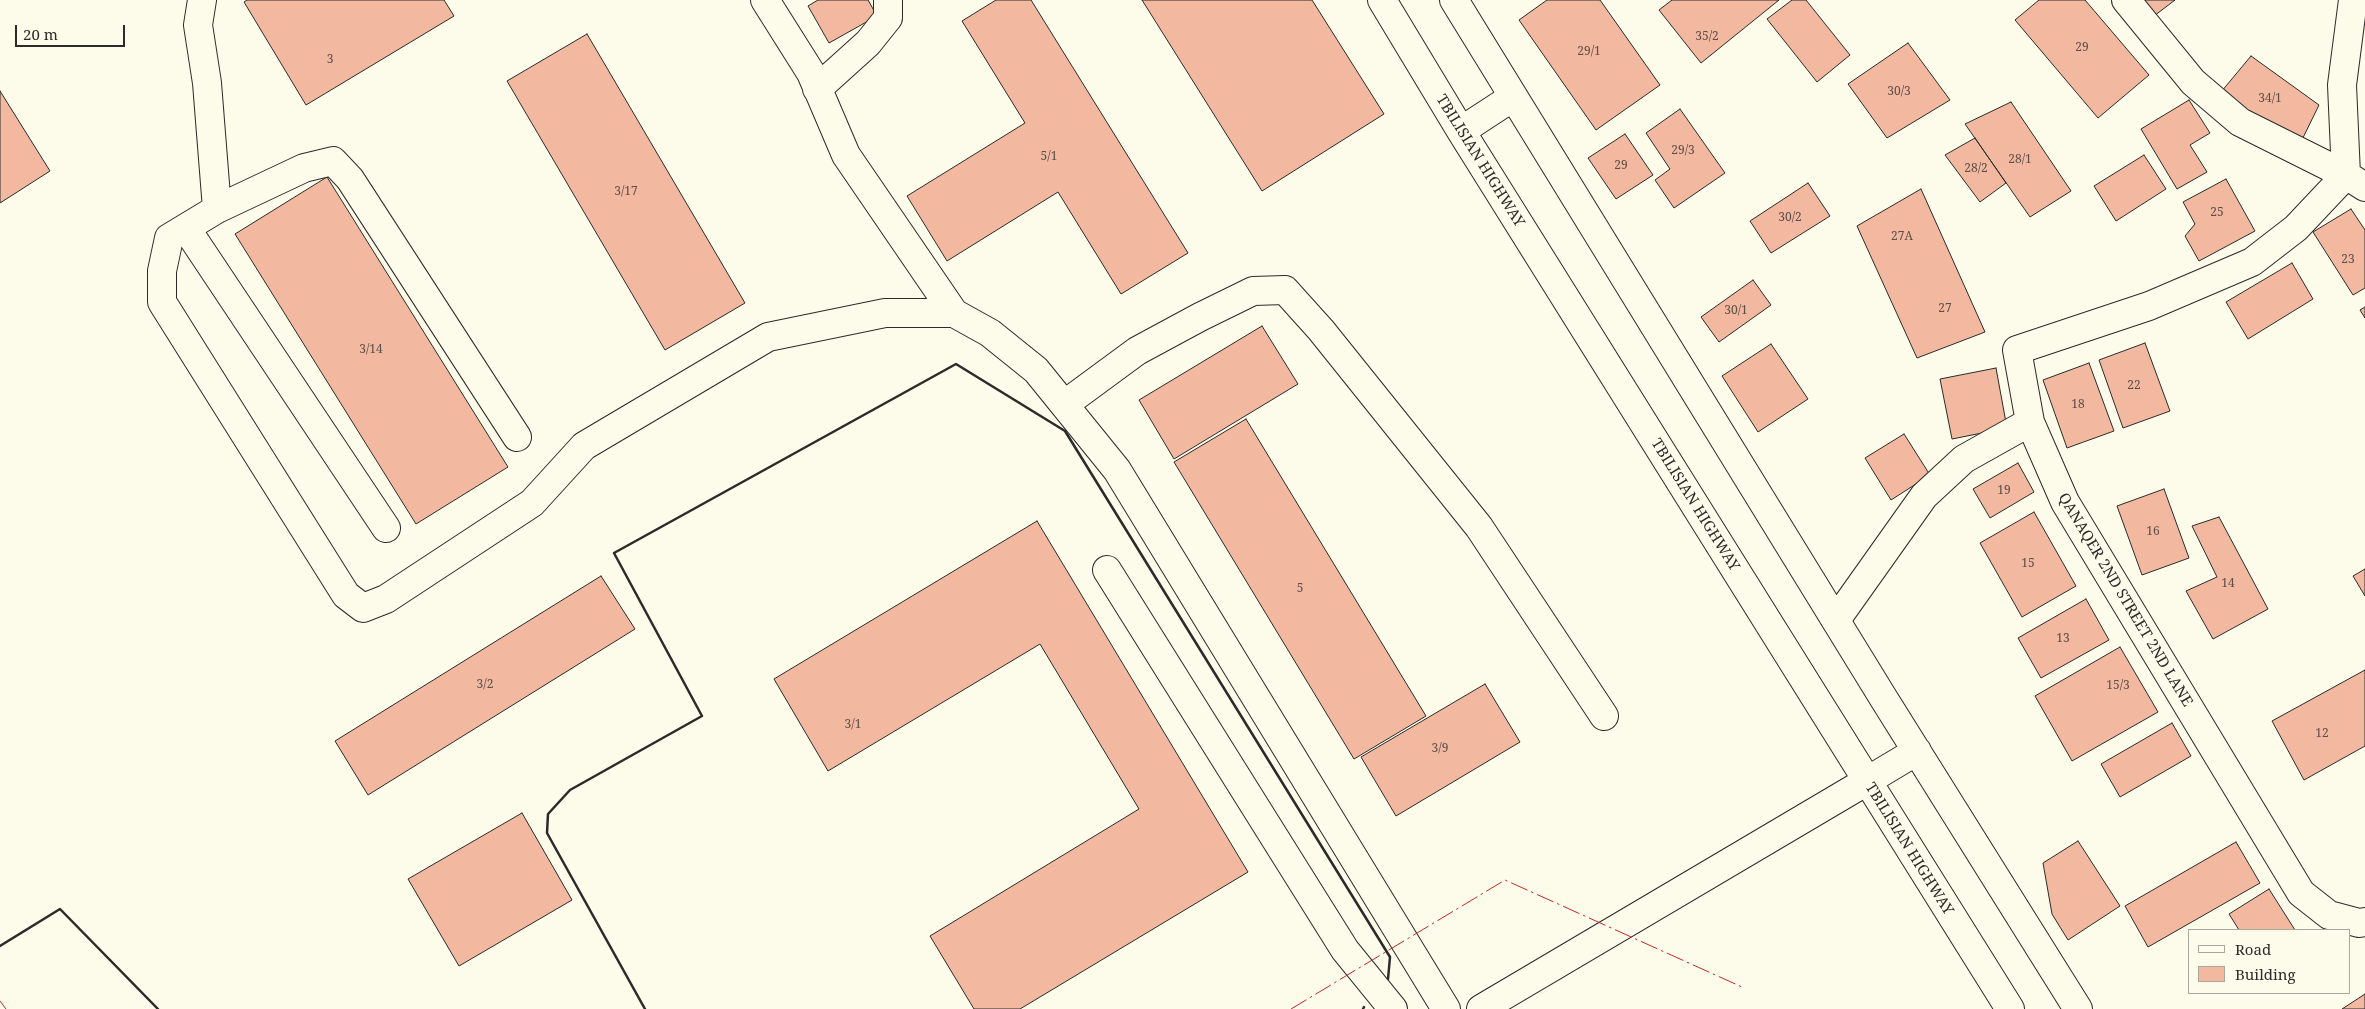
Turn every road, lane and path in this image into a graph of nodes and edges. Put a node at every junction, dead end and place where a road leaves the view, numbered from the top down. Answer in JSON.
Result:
{"nodes":[{"id":1,"x":202,"y":0,"type":"edge"},
{"id":2,"x":765,"y":0,"type":"edge"},
{"id":3,"x":888,"y":0,"type":"edge"},
{"id":4,"x":1382,"y":0,"type":"edge"},
{"id":5,"x":1454,"y":0,"type":"edge"},
{"id":6,"x":2126,"y":0,"type":"edge"},
{"id":7,"x":2353,"y":0,"type":"edge"},
{"id":8,"x":817,"y":89,"type":"junction"},
{"id":9,"x":1513,"y":97,"type":"junction"},
{"id":10,"x":1461,"y":131,"type":"junction"},
{"id":11,"x":2355,"y":181,"type":"edge"},
{"id":12,"x":217,"y":208,"type":"junction"},
{"id":13,"x":186,"y":228,"type":"junction"},
{"id":14,"x":954,"y":313,"type":"junction"},
{"id":15,"x":1065,"y":404,"type":"junction"},
{"id":16,"x":2030,"y":422,"type":"junction"},
{"id":17,"x":517,"y":438,"type":"dead end"},
{"id":18,"x":386,"y":528,"type":"dead end"},
{"id":19,"x":1107,"y":570,"type":"dead end"},
{"id":20,"x":1836,"y":620,"type":"junction"},
{"id":21,"x":1604,"y":716,"type":"dead end"},
{"id":22,"x":1917,"y":751,"type":"junction"},
{"id":23,"x":1867,"y":781,"type":"junction"},
{"id":24,"x":2365,"y":922,"type":"edge"},
{"id":25,"x":1392,"y":1009,"type":"edge"},
{"id":26,"x":1446,"y":1009,"type":"edge"},
{"id":27,"x":1481,"y":1009,"type":"edge"},
{"id":28,"x":2010,"y":1009,"type":"edge"},
{"id":29,"x":2078,"y":1009,"type":"edge"}],
"edges":[{"from":1,"to":12,"type":"main road"},
{"from":2,"to":8,"type":"main road"},
{"from":3,"to":8,"type":"main road"},
{"from":4,"to":10,"type":"main road","name":"TBILISIAN HIGHWAY"},
{"from":5,"to":9,"type":"main road"},
{"from":6,"to":11,"type":"main road"},
{"from":7,"to":11,"type":"main road"},
{"from":8,"to":14,"type":"main road"},
{"from":9,"to":10,"type":"main road"},
{"from":9,"to":20,"type":"main road"},
{"from":10,"to":23,"type":"main road","name":"TBILISIAN HIGHWAY"},
{"from":11,"to":16,"type":"main road","name":"QANAQER 2ND STREET 2ND LANE"},
{"from":12,"to":13,"type":"main road"},
{"from":12,"to":17,"type":"main road"},
{"from":13,"to":14,"type":"main road"},
{"from":13,"to":18,"type":"main road"},
{"from":14,"to":15,"type":"main road"},
{"from":15,"to":21,"type":"main road"},
{"from":15,"to":26,"type":"main road"},
{"from":16,"to":20,"type":"main road"},
{"from":16,"to":24,"type":"main road","name":"QANAQER 2ND STREET 2ND LANE"},
{"from":19,"to":25,"type":"main road"},
{"from":20,"to":22,"type":"main road"},
{"from":22,"to":23,"type":"main road"},
{"from":22,"to":29,"type":"main road"},
{"from":23,"to":27,"type":"main road"},
{"from":23,"to":28,"type":"main road","name":"TBILISIAN HIGHWAY"}]}
